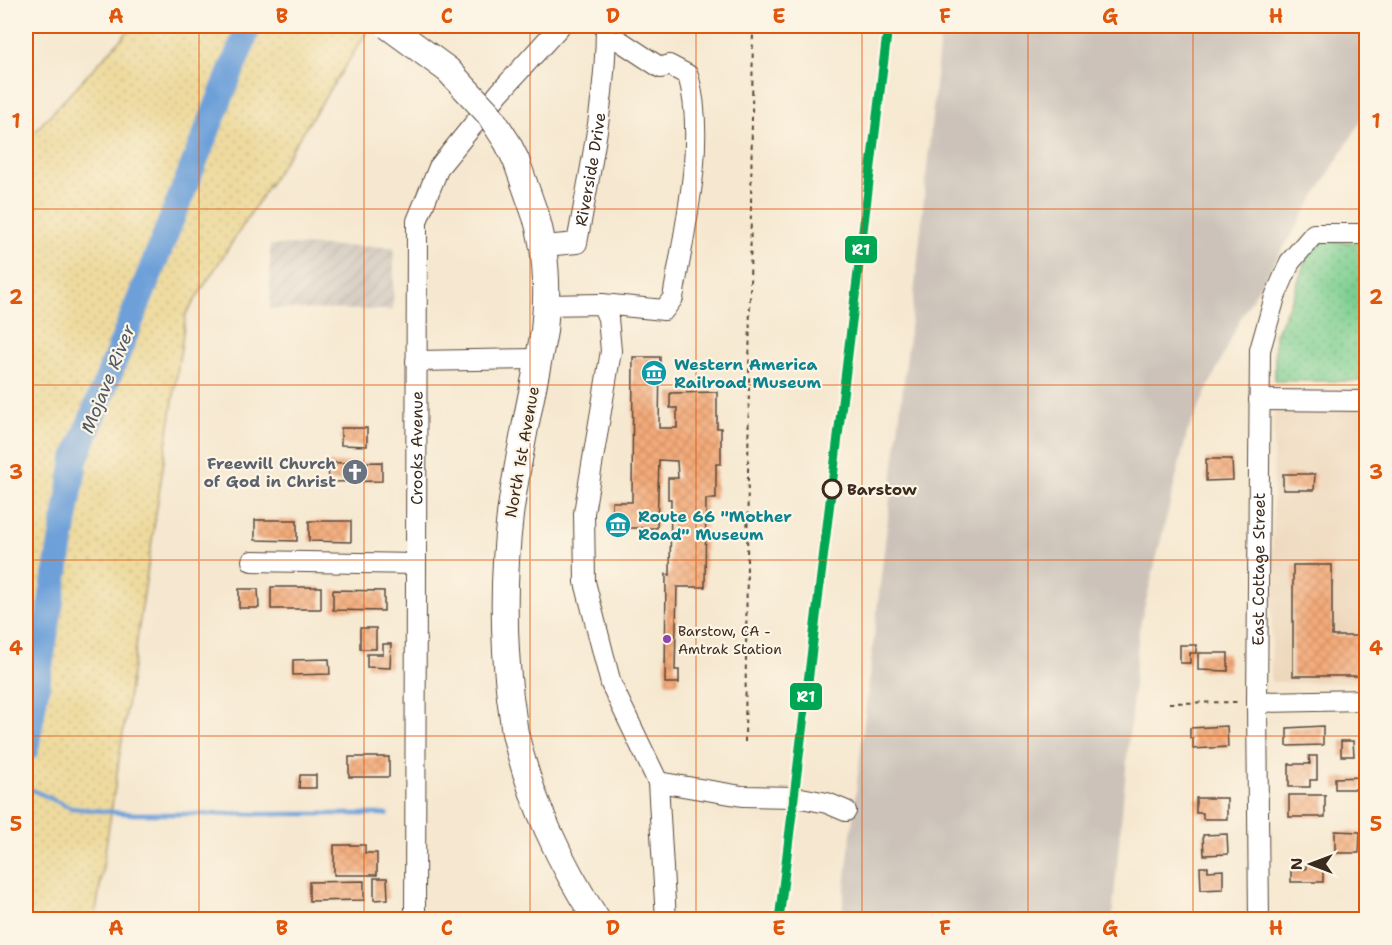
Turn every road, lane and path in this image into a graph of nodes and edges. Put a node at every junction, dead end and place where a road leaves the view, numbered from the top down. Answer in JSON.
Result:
{"nodes":[{"id":1,"x":388,"y":26,"type":"edge"},
{"id":2,"x":560,"y":26,"type":"edge"},
{"id":3,"x":606,"y":26,"type":"edge"},
{"id":4,"x":753,"y":26,"type":"edge"},
{"id":5,"x":620,"y":33,"type":"edge"},
{"id":6,"x":606,"y":62,"type":"junction"},
{"id":7,"x":1366,"y":234,"type":"edge"},
{"id":8,"x":544,"y":246,"type":"junction"},
{"id":9,"x":602,"y":304,"type":"junction"},
{"id":10,"x":546,"y":305,"type":"junction"},
{"id":11,"x":539,"y":359,"type":"junction"},
{"id":12,"x":416,"y":361,"type":"junction"},
{"id":13,"x":1259,"y":400,"type":"junction"},
{"id":14,"x":1366,"y":400,"type":"edge"},
{"id":15,"x":252,"y":561,"type":"dead end"},
{"id":16,"x":415,"y":564,"type":"junction"},
{"id":17,"x":1366,"y":700,"type":"edge"},
{"id":18,"x":1169,"y":702,"type":"dead end"},
{"id":19,"x":1257,"y":702,"type":"junction"},
{"id":20,"x":745,"y":742,"type":"dead end"},
{"id":21,"x":658,"y":782,"type":"junction"},
{"id":22,"x":846,"y":811,"type":"dead end"},
{"id":23,"x":415,"y":920,"type":"edge"},
{"id":24,"x":597,"y":920,"type":"edge"},
{"id":25,"x":666,"y":920,"type":"edge"},
{"id":26,"x":1259,"y":920,"type":"edge"}],
"edges":[{"from":1,"to":8,"type":"main road","name":"North 1st Avenue","bridge":true},
{"from":2,"to":12,"type":"street","name":"Crooks Avenue"},
{"from":3,"to":6,"type":"street","name":"Riverside Drive"},
{"from":4,"to":20,"type":"path"},
{"from":5,"to":6,"type":"street","name":"Riverside Drive"},
{"from":5,"to":9,"type":"street"},
{"from":6,"to":8,"type":"street","name":"Riverside Drive"},
{"from":7,"to":13,"type":"street","name":"East Cottage Street"},
{"from":8,"to":10,"type":"main road","name":"North 1st Avenue"},
{"from":9,"to":10,"type":"street"},
{"from":9,"to":21,"type":"street"},
{"from":10,"to":11,"type":"main road","name":"North 1st Avenue"},
{"from":11,"to":12,"type":"street"},
{"from":11,"to":24,"type":"main road","name":"North 1st Avenue"},
{"from":12,"to":16,"type":"street","name":"Crooks Avenue"},
{"from":13,"to":14,"type":"street"},
{"from":13,"to":19,"type":"street","name":"East Cottage Street"},
{"from":15,"to":16,"type":"street"},
{"from":16,"to":23,"type":"street","name":"Crooks Avenue"},
{"from":17,"to":19,"type":"street"},
{"from":18,"to":19,"type":"path"},
{"from":19,"to":26,"type":"street","name":"East Cottage Street"},
{"from":21,"to":22,"type":"street"},
{"from":21,"to":25,"type":"street"}]}
